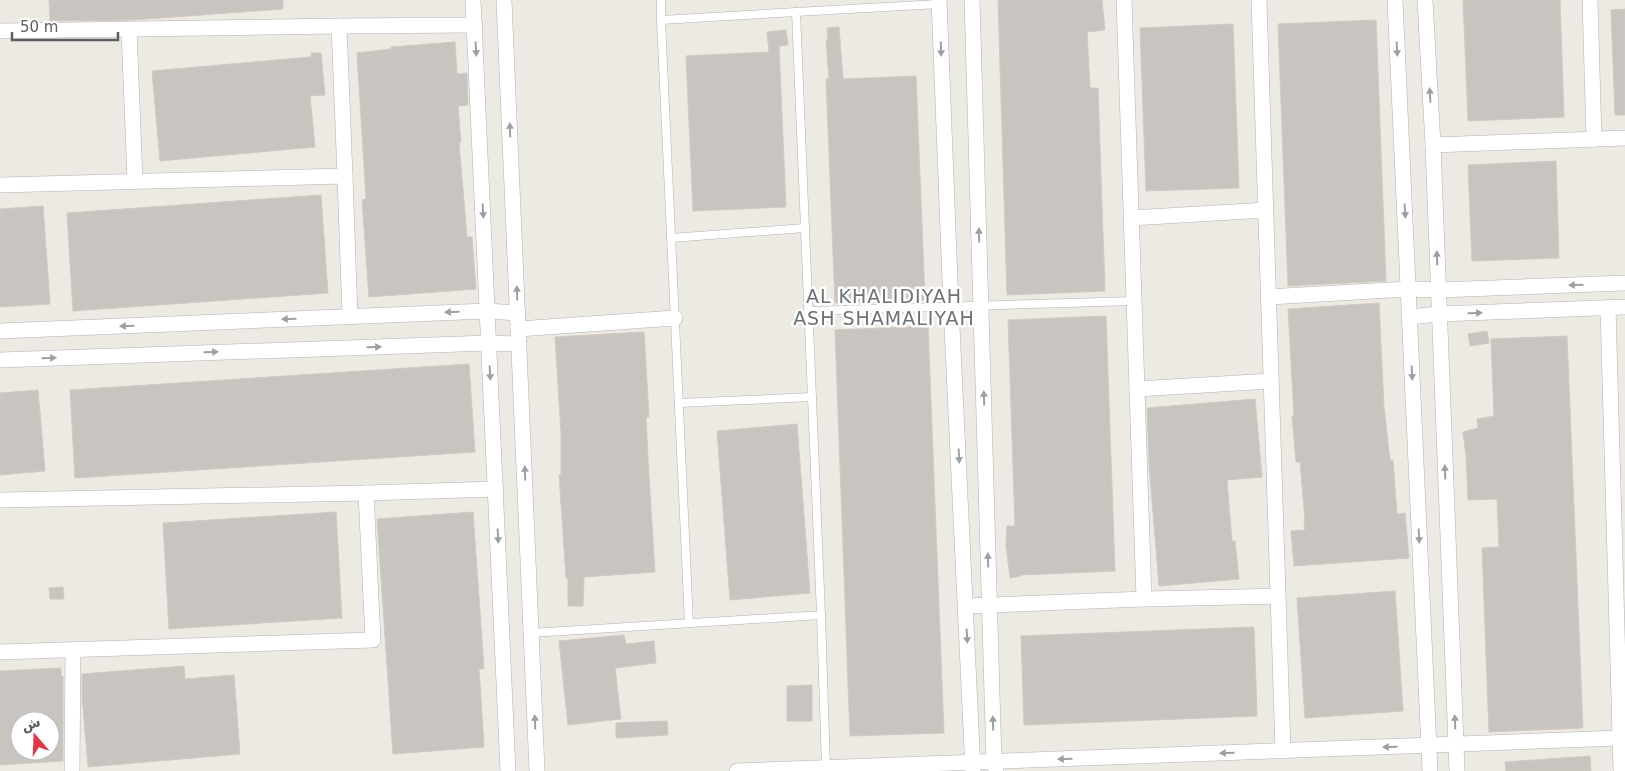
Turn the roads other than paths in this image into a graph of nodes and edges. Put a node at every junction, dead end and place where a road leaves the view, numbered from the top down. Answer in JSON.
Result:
{"nodes":[{"id":1,"x":473,"y":0,"type":"edge"},
{"id":2,"x":504,"y":0,"type":"edge"},
{"id":3,"x":661,"y":0,"type":"edge"},
{"id":4,"x":972,"y":0,"type":"edge"},
{"id":5,"x":1124,"y":0,"type":"edge"},
{"id":6,"x":1259,"y":0,"type":"edge"},
{"id":7,"x":1395,"y":0,"type":"edge"},
{"id":8,"x":1425,"y":0,"type":"edge"},
{"id":9,"x":1590,"y":0,"type":"edge"},
{"id":10,"x":939,"y":2,"type":"edge"},
{"id":11,"x":796,"y":12,"type":"junction"},
{"id":12,"x":661,"y":20,"type":"junction"},
{"id":13,"x":474,"y":25,"type":"junction"},
{"id":14,"x":339,"y":26,"type":"junction"},
{"id":15,"x":129,"y":29,"type":"junction"},
{"id":16,"x":0,"y":31,"type":"edge"},
{"id":17,"x":1625,"y":138,"type":"edge"},
{"id":18,"x":1594,"y":139,"type":"junction"},
{"id":19,"x":1433,"y":145,"type":"junction"},
{"id":20,"x":345,"y":176,"type":"junction"},
{"id":21,"x":135,"y":182,"type":"junction"},
{"id":22,"x":0,"y":185,"type":"edge"},
{"id":23,"x":1266,"y":210,"type":"junction"},
{"id":24,"x":1131,"y":218,"type":"junction"},
{"id":25,"x":805,"y":228,"type":"junction"},
{"id":26,"x":671,"y":238,"type":"junction"},
{"id":27,"x":1625,"y":283,"type":"edge"},
{"id":28,"x":1408,"y":289,"type":"junction"},
{"id":29,"x":1439,"y":290,"type":"junction"},
{"id":30,"x":1268,"y":297,"type":"junction"},
{"id":31,"x":1134,"y":301,"type":"junction"},
{"id":32,"x":951,"y":306,"type":"junction"},
{"id":33,"x":981,"y":307,"type":"junction"},
{"id":34,"x":1625,"y":307,"type":"edge"},
{"id":35,"x":1608,"y":308,"type":"junction"},
{"id":36,"x":487,"y":311,"type":"junction"},
{"id":37,"x":808,"y":311,"type":"junction"},
{"id":38,"x":518,"y":313,"type":"junction"},
{"id":39,"x":1439,"y":314,"type":"junction"},
{"id":40,"x":350,"y":317,"type":"junction"},
{"id":41,"x":1409,"y":317,"type":"junction"},
{"id":42,"x":675,"y":318,"type":"junction"},
{"id":43,"x":0,"y":331,"type":"edge"},
{"id":44,"x":519,"y":337,"type":"junction"},
{"id":45,"x":489,"y":343,"type":"junction"},
{"id":46,"x":0,"y":360,"type":"edge"},
{"id":47,"x":1271,"y":380,"type":"junction"},
{"id":48,"x":1137,"y":389,"type":"junction"},
{"id":49,"x":812,"y":397,"type":"junction"},
{"id":50,"x":679,"y":403,"type":"junction"},
{"id":51,"x":1618,"y":456,"type":"edge"},
{"id":52,"x":496,"y":489,"type":"junction"},
{"id":53,"x":366,"y":493,"type":"junction"},
{"id":54,"x":0,"y":500,"type":"edge"},
{"id":55,"x":1278,"y":596,"type":"junction"},
{"id":56,"x":1144,"y":599,"type":"junction"},
{"id":57,"x":989,"y":605,"type":"junction"},
{"id":58,"x":966,"y":606,"type":"junction"},
{"id":59,"x":820,"y":615,"type":"junction"},
{"id":60,"x":689,"y":623,"type":"junction"},
{"id":61,"x":531,"y":633,"type":"junction"},
{"id":62,"x":73,"y":650,"type":"junction"},
{"id":63,"x":0,"y":652,"type":"edge"},
{"id":64,"x":1622,"y":677,"type":"edge"},
{"id":65,"x":1620,"y":738,"type":"junction"},
{"id":66,"x":1456,"y":745,"type":"junction"},
{"id":67,"x":1429,"y":746,"type":"junction"},
{"id":68,"x":1282,"y":751,"type":"junction"},
{"id":69,"x":995,"y":766,"type":"edge"},
{"id":70,"x":973,"y":767,"type":"edge"},
{"id":71,"x":826,"y":768,"type":"junction"},
{"id":72,"x":72,"y":771,"type":"edge"},
{"id":73,"x":508,"y":771,"type":"edge"},
{"id":74,"x":537,"y":771,"type":"edge"},
{"id":75,"x":736,"y":771,"type":"edge"},
{"id":76,"x":1430,"y":771,"type":"edge"},
{"id":77,"x":1444,"y":771,"type":"edge"},
{"id":78,"x":1457,"y":771,"type":"edge"},
{"id":79,"x":1621,"y":771,"type":"edge"}],
"edges":[{"from":1,"to":13,"type":"street"},
{"from":38,"to":2,"type":"street","one_way":true},
{"from":3,"to":12,"type":"lane"},
{"from":33,"to":4,"type":"street","one_way":true},
{"from":5,"to":24,"type":"street"},
{"from":6,"to":23,"type":"street"},
{"from":7,"to":28,"type":"street","one_way":true},
{"from":19,"to":8,"type":"street","one_way":true},
{"from":9,"to":18,"type":"street"},
{"from":10,"to":11,"type":"lane"},
{"from":10,"to":32,"type":"street","one_way":true},
{"from":11,"to":12,"type":"lane"},
{"from":11,"to":25,"type":"lane"},
{"from":12,"to":26,"type":"lane"},
{"from":13,"to":14,"type":"street"},
{"from":13,"to":36,"type":"street","one_way":true},
{"from":14,"to":15,"type":"street"},
{"from":14,"to":20,"type":"street"},
{"from":15,"to":16,"type":"street"},
{"from":15,"to":21,"type":"street"},
{"from":17,"to":18,"type":"street"},
{"from":18,"to":19,"type":"street"},
{"from":29,"to":19,"type":"street","one_way":true},
{"from":20,"to":21,"type":"street"},
{"from":20,"to":40,"type":"street"},
{"from":21,"to":22,"type":"street"},
{"from":23,"to":24,"type":"street"},
{"from":23,"to":30,"type":"street"},
{"from":24,"to":31,"type":"street"},
{"from":25,"to":26,"type":"lane"},
{"from":25,"to":37,"type":"lane"},
{"from":26,"to":42,"type":"lane"},
{"from":27,"to":29,"type":"street","one_way":true},
{"from":28,"to":29,"type":"street"},
{"from":28,"to":30,"type":"street"},
{"from":28,"to":41,"type":"street"},
{"from":29,"to":39,"type":"street"},
{"from":30,"to":47,"type":"street"},
{"from":31,"to":33,"type":"lane"},
{"from":31,"to":48,"type":"street"},
{"from":32,"to":33,"type":"lane"},
{"from":32,"to":37,"type":"lane"},
{"from":32,"to":58,"type":"street","one_way":true},
{"from":57,"to":33,"type":"street","one_way":true},
{"from":34,"to":35,"type":"street"},
{"from":39,"to":35,"type":"street","one_way":true},
{"from":35,"to":51,"type":"street"},
{"from":36,"to":38,"type":"street"},
{"from":36,"to":40,"type":"street","one_way":true},
{"from":36,"to":45,"type":"street"},
{"from":37,"to":49,"type":"lane"},
{"from":38,"to":44,"type":"street"},
{"from":39,"to":41,"type":"street"},
{"from":66,"to":39,"type":"street","one_way":true},
{"from":40,"to":43,"type":"street","one_way":true},
{"from":41,"to":67,"type":"street","one_way":true},
{"from":42,"to":44,"type":"street"},
{"from":42,"to":50,"type":"lane"},
{"from":44,"to":45,"type":"street"},
{"from":61,"to":44,"type":"street","one_way":true},
{"from":46,"to":45,"type":"street","one_way":true},
{"from":45,"to":52,"type":"street","one_way":true},
{"from":47,"to":48,"type":"street"},
{"from":47,"to":55,"type":"street"},
{"from":48,"to":56,"type":"street"},
{"from":49,"to":50,"type":"lane"},
{"from":49,"to":59,"type":"lane"},
{"from":50,"to":60,"type":"lane"},
{"from":51,"to":64,"type":"street"},
{"from":52,"to":53,"type":"street"},
{"from":52,"to":73,"type":"street","one_way":true},
{"from":53,"to":54,"type":"street"},
{"from":53,"to":62,"type":"street"},
{"from":55,"to":56,"type":"street"},
{"from":55,"to":68,"type":"street"},
{"from":56,"to":57,"type":"street"},
{"from":57,"to":58,"type":"street"},
{"from":69,"to":57,"type":"street","one_way":true},
{"from":58,"to":70,"type":"street","one_way":true},
{"from":59,"to":60,"type":"lane"},
{"from":59,"to":71,"type":"lane"},
{"from":60,"to":61,"type":"lane"},
{"from":74,"to":61,"type":"street","one_way":true},
{"from":62,"to":63,"type":"street"},
{"from":62,"to":72,"type":"street"},
{"from":64,"to":65,"type":"street"},
{"from":65,"to":66,"type":"street"},
{"from":65,"to":79,"type":"street"},
{"from":66,"to":67,"type":"street"},
{"from":66,"to":78,"type":"street"},
{"from":67,"to":68,"type":"street","one_way":true},
{"from":67,"to":76,"type":"street"},
{"from":68,"to":69,"type":"street","one_way":true},
{"from":69,"to":70,"type":"street"},
{"from":70,"to":71,"type":"street"},
{"from":71,"to":75,"type":"street"},
{"from":77,"to":78,"type":"street"}]}
